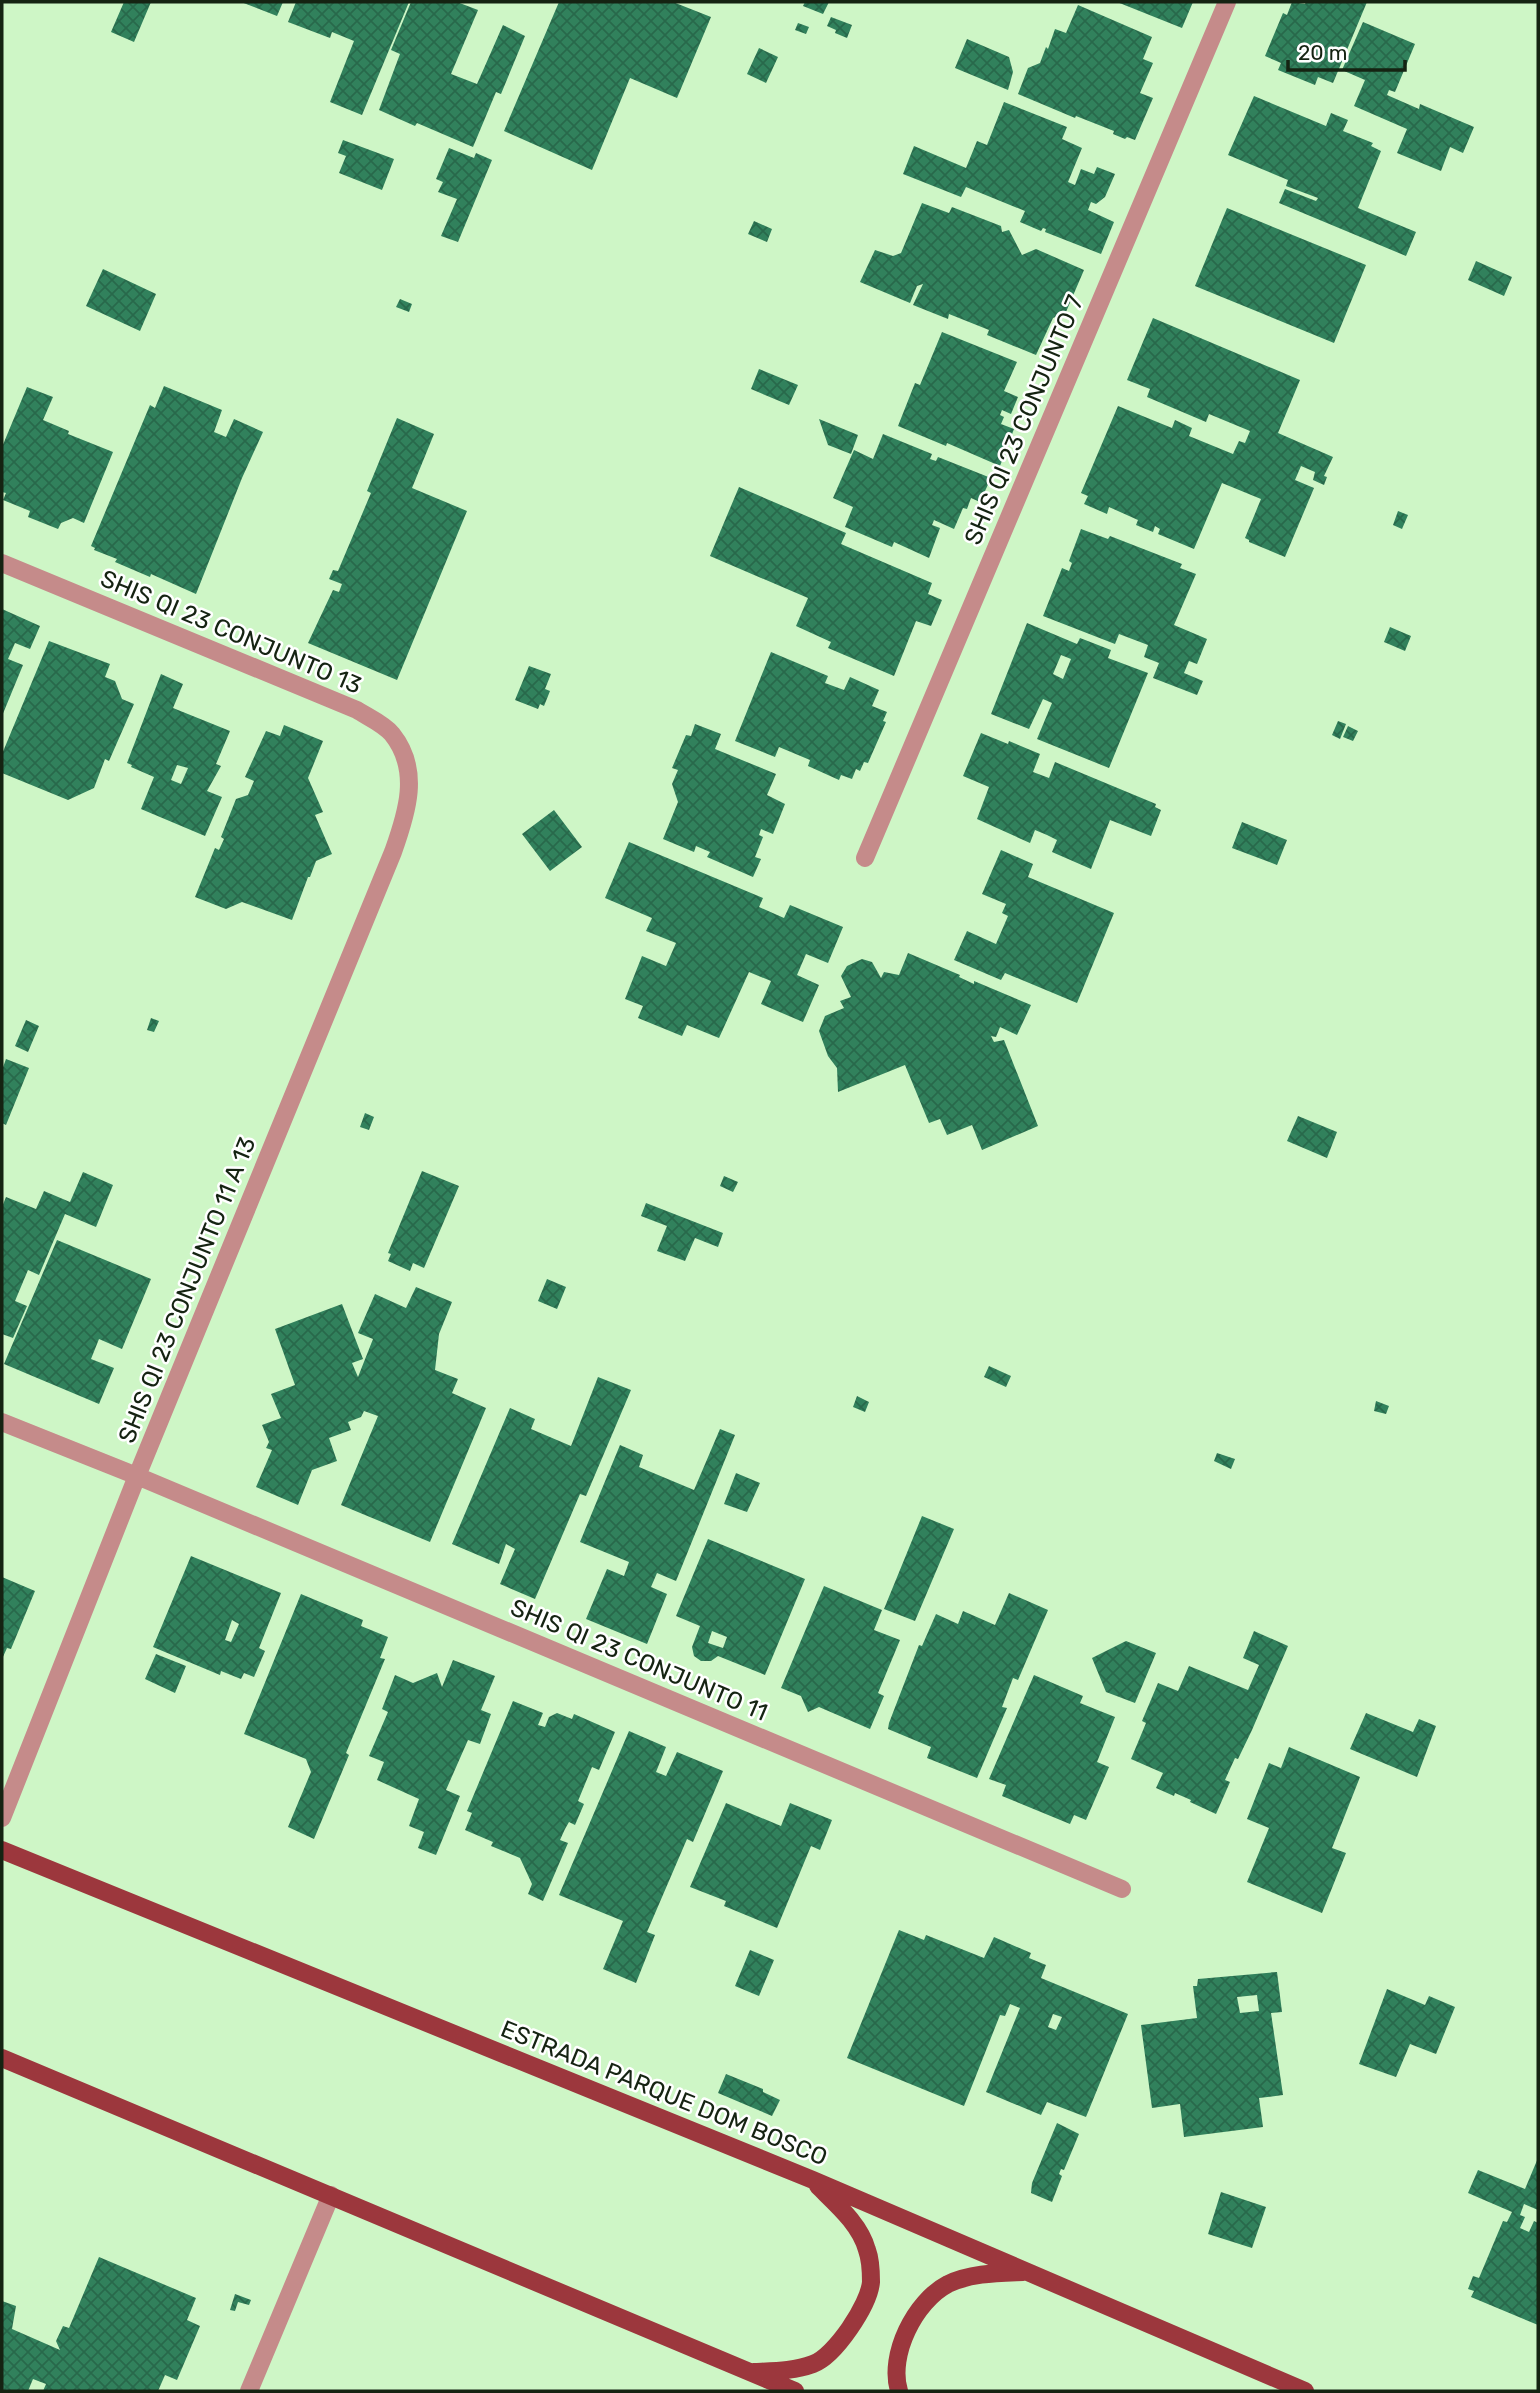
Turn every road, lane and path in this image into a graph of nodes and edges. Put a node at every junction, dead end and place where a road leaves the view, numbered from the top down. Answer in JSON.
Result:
{"nodes":[{"id":1,"x":1227,"y":2,"type":"edge"},
{"id":2,"x":2,"y":563,"type":"edge"},
{"id":3,"x":410,"y":779,"type":"joint"},
{"id":4,"x":865,"y":858,"type":"dead end"},
{"id":5,"x":2,"y":1422,"type":"edge"},
{"id":6,"x":137,"y":1476,"type":"junction"},
{"id":7,"x":2,"y":1818,"type":"edge"},
{"id":8,"x":2,"y":1850,"type":"edge"},
{"id":9,"x":1122,"y":1889,"type":"dead end"},
{"id":10,"x":2,"y":2058,"type":"edge"},
{"id":11,"x":813,"y":2180,"type":"junction"},
{"id":12,"x":331,"y":2195,"type":"junction"},
{"id":13,"x":1027,"y":2272,"type":"junction"},
{"id":14,"x":751,"y":2373,"type":"junction"},
{"id":15,"x":249,"y":2391,"type":"edge"},
{"id":16,"x":795,"y":2391,"type":"edge"},
{"id":17,"x":898,"y":2391,"type":"edge"},
{"id":18,"x":1305,"y":2391,"type":"edge"}],
"edges":[{"from":1,"to":4,"type":"street","name":"SHIS QI 23 CONJUNTO 7"},
{"from":2,"to":3,"type":"street","name":"SHIS QI 23 CONJUNTO 13"},
{"from":3,"to":6,"type":"street","name":"SHIS QI 23 CONJUNTO 11 A 13"},
{"from":5,"to":6,"type":"street","name":"SHIS QI 23 CONJUNTO 11"},
{"from":6,"to":7,"type":"street","name":"SHIS QI 23 CONJUNTO 11 A 13"},
{"from":6,"to":9,"type":"street","name":"SHIS QI 23 CONJUNTO 11"},
{"from":8,"to":11,"type":"main road","name":"ESTRADA PARQUE DOM BOSCO"},
{"from":10,"to":12,"type":"main road"},
{"from":11,"to":13,"type":"main road","name":"ESTRADA PARQUE DOM BOSCO"},
{"from":11,"to":14,"type":"main road"},
{"from":12,"to":14,"type":"main road"},
{"from":12,"to":15,"type":"street"},
{"from":13,"to":17,"type":"main road"},
{"from":13,"to":18,"type":"main road","name":"ESTRADA PARQUE DOM BOSCO"},
{"from":14,"to":16,"type":"main road"}]}
